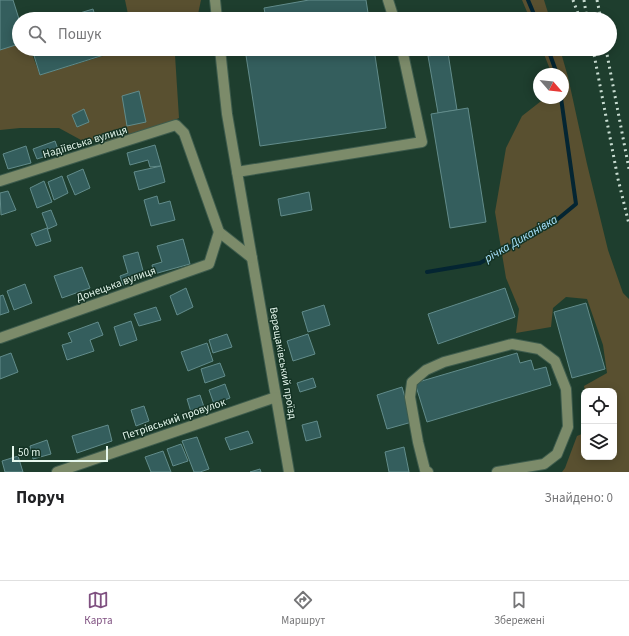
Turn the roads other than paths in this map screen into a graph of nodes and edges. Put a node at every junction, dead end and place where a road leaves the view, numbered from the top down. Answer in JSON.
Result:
{"nodes":[{"id":1,"x":215,"y":0,"type":"edge"},
{"id":2,"x":388,"y":0,"type":"edge"},
{"id":3,"x":216,"y":12,"type":"edge"},
{"id":4,"x":392,"y":12,"type":"edge"},
{"id":5,"x":221,"y":56,"type":"edge"},
{"id":6,"x":404,"y":56,"type":"edge"},
{"id":7,"x":237,"y":172,"type":"junction"},
{"id":8,"x":0,"y":181,"type":"edge"},
{"id":9,"x":219,"y":232,"type":"junction"},
{"id":10,"x":252,"y":258,"type":"junction"},
{"id":11,"x":0,"y":338,"type":"edge"},
{"id":12,"x":276,"y":397,"type":"junction"},
{"id":13,"x":544,"y":468,"type":"edge"},
{"id":14,"x":57,"y":472,"type":"edge"},
{"id":15,"x":289,"y":472,"type":"edge"},
{"id":16,"x":428,"y":472,"type":"edge"},
{"id":17,"x":497,"y":472,"type":"edge"}],
"edges":[{"from":1,"to":3,"type":"street"},
{"from":2,"to":4,"type":"street"},
{"from":5,"to":7,"type":"street","name":"Верещаківський проїзд"},
{"from":6,"to":7,"type":"street"},
{"from":7,"to":10,"type":"street","name":"Верещаківський проїзд"},
{"from":8,"to":9,"type":"street","name":"Надіївська вулиця"},
{"from":9,"to":10,"type":"street"},
{"from":9,"to":11,"type":"street","name":"Донецька вулиця"},
{"from":10,"to":12,"type":"street","name":"Верещаківський проїзд"},
{"from":12,"to":14,"type":"street","name":"Петрівський провулок"},
{"from":12,"to":15,"type":"street","name":"Верещаківський проїзд"},
{"from":13,"to":16,"type":"street"},
{"from":13,"to":17,"type":"street"}]}
